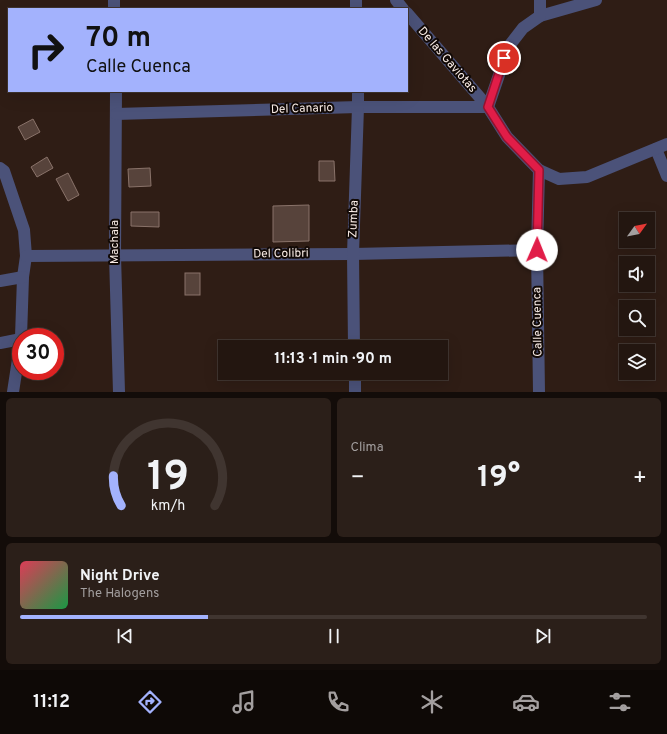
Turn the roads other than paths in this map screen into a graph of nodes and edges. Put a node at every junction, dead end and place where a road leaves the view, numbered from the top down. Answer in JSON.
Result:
{"nodes":[{"id":1,"x":396,"y":0,"type":"edge"},
{"id":2,"x":540,"y":0,"type":"edge"},
{"id":3,"x":596,"y":0,"type":"edge"},
{"id":4,"x":402,"y":8,"type":"edge"},
{"id":5,"x":408,"y":14,"type":"edge"},
{"id":6,"x":540,"y":16,"type":"junction"},
{"id":7,"x":116,"y":92,"type":"edge"},
{"id":8,"x":358,"y":92,"type":"edge"},
{"id":9,"x":358,"y":107,"type":"junction"},
{"id":10,"x":488,"y":107,"type":"junction"},
{"id":11,"x":116,"y":114,"type":"junction"},
{"id":12,"x":661,"y":146,"type":"edge"},
{"id":13,"x":0,"y":168,"type":"edge"},
{"id":14,"x":539,"y":170,"type":"junction"},
{"id":15,"x":667,"y":176,"type":"edge"},
{"id":16,"x":537,"y":250,"type":"junction"},
{"id":17,"x":353,"y":254,"type":"junction"},
{"id":18,"x":26,"y":256,"type":"junction"},
{"id":19,"x":115,"y":256,"type":"junction"},
{"id":20,"x":23,"y":277,"type":"junction"},
{"id":21,"x":0,"y":281,"type":"edge"},
{"id":22,"x":21,"y":328,"type":"edge"},
{"id":23,"x":354,"y":340,"type":"edge"},
{"id":24,"x":12,"y":341,"type":"edge"},
{"id":25,"x":0,"y":343,"type":"edge"},
{"id":26,"x":15,"y":380,"type":"edge"},
{"id":27,"x":355,"y":380,"type":"edge"},
{"id":28,"x":13,"y":392,"type":"edge"},
{"id":29,"x":119,"y":392,"type":"edge"},
{"id":30,"x":355,"y":392,"type":"edge"},
{"id":31,"x":539,"y":392,"type":"edge"}],
"edges":[{"from":1,"to":4,"type":"street"},
{"from":2,"to":6,"type":"street"},
{"from":3,"to":6,"type":"street"},
{"from":5,"to":10,"type":"street","name":"De las Gaviotas"},
{"from":6,"to":10,"type":"street"},
{"from":7,"to":11,"type":"street","name":"Machala"},
{"from":8,"to":9,"type":"street","name":"Zumba"},
{"from":9,"to":10,"type":"street","name":"Del Canario"},
{"from":9,"to":11,"type":"street","name":"Del Canario"},
{"from":9,"to":17,"type":"street","name":"Zumba"},
{"from":10,"to":14,"type":"street"},
{"from":11,"to":19,"type":"street","name":"Machala"},
{"from":12,"to":14,"type":"street"},
{"from":12,"to":15,"type":"street"},
{"from":13,"to":18,"type":"street"},
{"from":14,"to":16,"type":"street","name":"Calle Cuenca"},
{"from":16,"to":17,"type":"street","name":"Del Colibri"},
{"from":16,"to":31,"type":"street","name":"Calle Cuenca"},
{"from":17,"to":19,"type":"street","name":"Del Colibri"},
{"from":17,"to":23,"type":"street","name":"Zumba"},
{"from":18,"to":19,"type":"street","name":"Del Colibri"},
{"from":18,"to":20,"type":"street"},
{"from":19,"to":29,"type":"street","name":"Machala"},
{"from":20,"to":21,"type":"street"},
{"from":20,"to":22,"type":"street"},
{"from":24,"to":25,"type":"street"},
{"from":26,"to":28,"type":"street"},
{"from":27,"to":30,"type":"street"}]}
